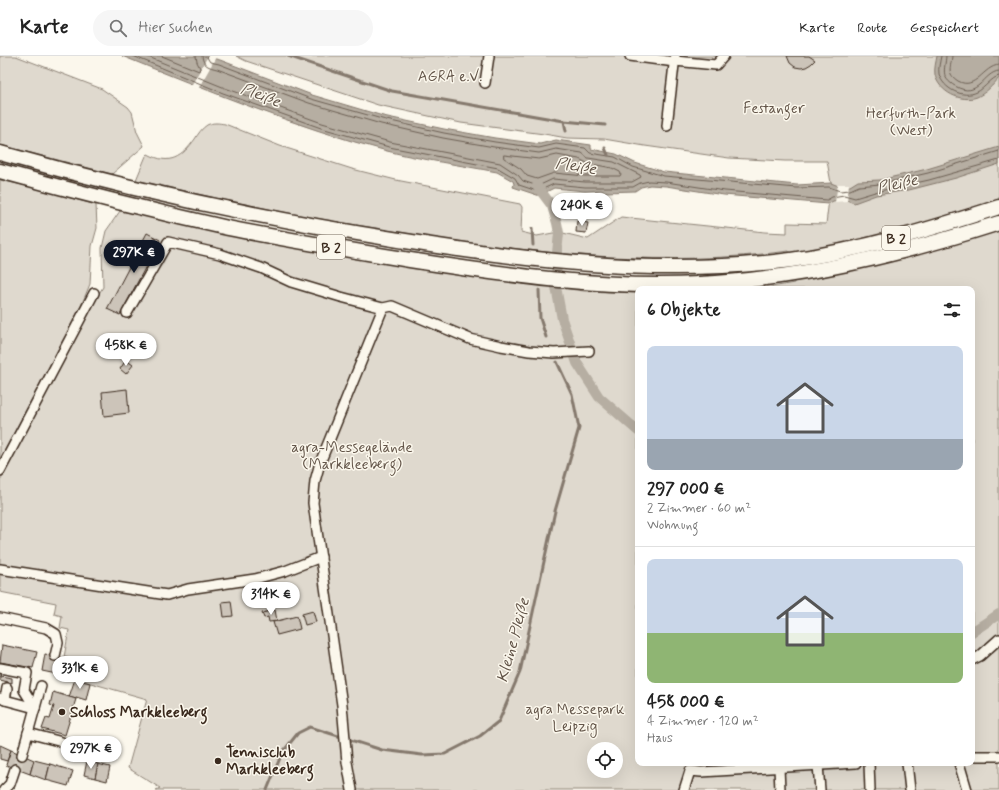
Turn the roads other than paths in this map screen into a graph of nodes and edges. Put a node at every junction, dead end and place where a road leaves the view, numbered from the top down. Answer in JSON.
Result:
{"nodes":[{"id":1,"x":489,"y":56,"type":"edge"},
{"id":2,"x":630,"y":56,"type":"edge"},
{"id":3,"x":724,"y":56,"type":"edge"},
{"id":4,"x":675,"y":59,"type":"edge"},
{"id":5,"x":485,"y":83,"type":"dead end"},
{"id":6,"x":666,"y":126,"type":"dead end"},
{"id":7,"x":0,"y":153,"type":"edge"},
{"id":8,"x":0,"y":171,"type":"edge"},
{"id":9,"x":999,"y":207,"type":"edge"},
{"id":10,"x":999,"y":223,"type":"edge"},
{"id":11,"x":94,"y":293,"type":"dead end"},
{"id":12,"x":383,"y":308,"type":"junction"},
{"id":13,"x":127,"y":313,"type":"dead end"},
{"id":14,"x":586,"y":351,"type":"dead end"},
{"id":15,"x":0,"y":471,"type":"edge"},
{"id":16,"x":321,"y":557,"type":"junction"},
{"id":17,"x":0,"y":569,"type":"edge"},
{"id":18,"x":0,"y":618,"type":"edge"},
{"id":19,"x":999,"y":639,"type":"edge"},
{"id":20,"x":55,"y":656,"type":"dead end"},
{"id":21,"x":975,"y":658,"type":"edge"},
{"id":22,"x":0,"y":668,"type":"edge"},
{"id":23,"x":41,"y":686,"type":"dead end"},
{"id":24,"x":7,"y":688,"type":"dead end"},
{"id":25,"x":2,"y":699,"type":"edge"},
{"id":26,"x":35,"y":708,"type":"junction"},
{"id":27,"x":28,"y":733,"type":"junction"},
{"id":28,"x":62,"y":742,"type":"dead end"},
{"id":29,"x":22,"y":755,"type":"tunnel mouth"},
{"id":30,"x":975,"y":756,"type":"edge"},
{"id":31,"x":999,"y":756,"type":"edge"},
{"id":32,"x":805,"y":766,"type":"edge"},
{"id":33,"x":818,"y":766,"type":"edge"},
{"id":34,"x":869,"y":766,"type":"edge"},
{"id":35,"x":908,"y":766,"type":"edge"},
{"id":36,"x":960,"y":766,"type":"edge"},
{"id":37,"x":690,"y":767,"type":"edge"},
{"id":38,"x":779,"y":768,"type":"junction"},
{"id":39,"x":15,"y":769,"type":"tunnel mouth"},
{"id":40,"x":4,"y":790,"type":"edge"},
{"id":41,"x":352,"y":790,"type":"edge"},
{"id":42,"x":684,"y":790,"type":"edge"},
{"id":43,"x":780,"y":790,"type":"edge"},
{"id":44,"x":820,"y":790,"type":"edge"},
{"id":45,"x":870,"y":790,"type":"edge"},
{"id":46,"x":910,"y":790,"type":"edge"},
{"id":47,"x":967,"y":790,"type":"edge"}],
"edges":[{"from":1,"to":5,"type":"lane"},
{"from":2,"to":4,"type":"lane"},
{"from":3,"to":4,"type":"lane"},
{"from":4,"to":6,"type":"lane"},
{"from":7,"to":9,"type":"highway","number":"B 2"},
{"from":8,"to":10,"type":"highway","number":"B 2"},
{"from":11,"to":15,"type":"lane"},
{"from":12,"to":13,"type":"lane"},
{"from":12,"to":14,"type":"lane"},
{"from":12,"to":16,"type":"lane"},
{"from":16,"to":17,"type":"lane"},
{"from":16,"to":41,"type":"lane"},
{"from":18,"to":20,"type":"lane"},
{"from":19,"to":21,"type":"lane"},
{"from":22,"to":26,"type":"lane"},
{"from":23,"to":26,"type":"lane"},
{"from":24,"to":25,"type":"lane"},
{"from":25,"to":26,"type":"lane"},
{"from":26,"to":27,"type":"lane"},
{"from":27,"to":28,"type":"lane"},
{"from":27,"to":29,"type":"lane"},
{"from":30,"to":31,"type":"lane"},
{"from":32,"to":38,"type":"lane"},
{"from":33,"to":44,"type":"lane"},
{"from":34,"to":45,"type":"lane"},
{"from":35,"to":46,"type":"lane"},
{"from":36,"to":47,"type":"lane"},
{"from":37,"to":38,"type":"lane"},
{"from":37,"to":42,"type":"lane"},
{"from":38,"to":43,"type":"lane"},
{"from":39,"to":40,"type":"lane"}]}
